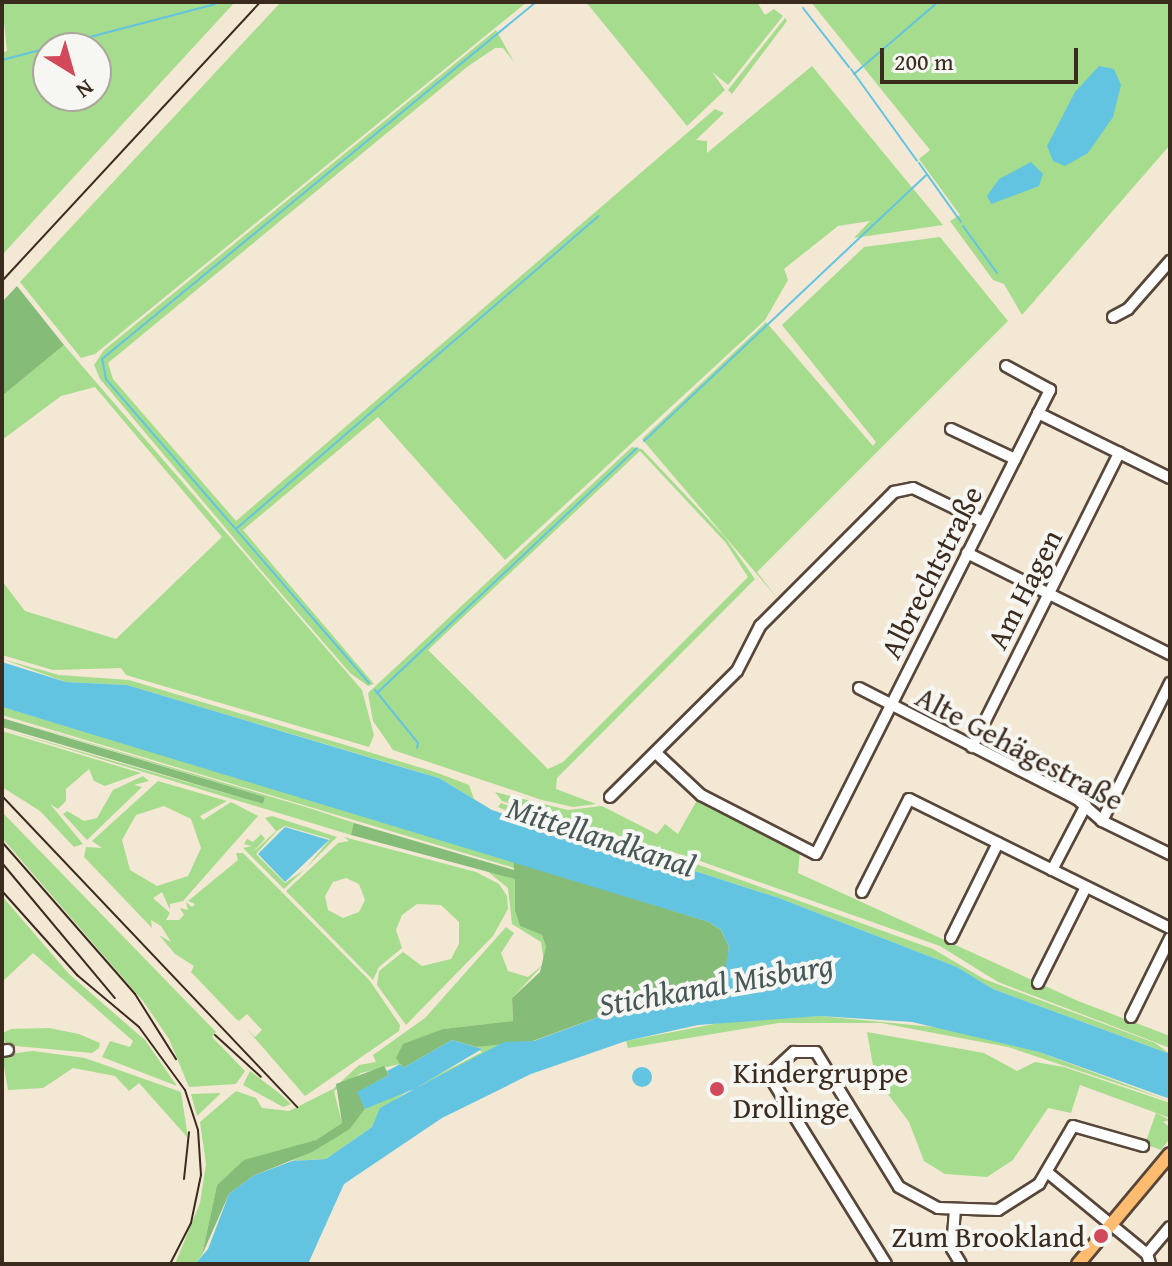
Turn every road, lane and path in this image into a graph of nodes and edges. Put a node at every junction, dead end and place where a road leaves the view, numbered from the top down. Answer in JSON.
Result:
{"nodes":[{"id":1,"x":1170,"y":261,"type":"edge"},
{"id":2,"x":1113,"y":317,"type":"dead end"},
{"id":3,"x":1006,"y":366,"type":"dead end"},
{"id":4,"x":1038,"y":413,"type":"junction"},
{"id":5,"x":951,"y":429,"type":"dead end"},
{"id":6,"x":1119,"y":453,"type":"junction"},
{"id":7,"x":1015,"y":459,"type":"junction"},
{"id":8,"x":1170,"y":478,"type":"edge"},
{"id":9,"x":983,"y":522,"type":"junction"},
{"id":10,"x":967,"y":553,"type":"junction"},
{"id":11,"x":1049,"y":594,"type":"junction"},
{"id":12,"x":1170,"y":654,"type":"edge"},
{"id":13,"x":1170,"y":683,"type":"edge"},
{"id":14,"x":859,"y":688,"type":"dead end"},
{"id":15,"x":890,"y":706,"type":"junction"},
{"id":16,"x":972,"y":747,"type":"junction"},
{"id":17,"x":656,"y":753,"type":"junction"},
{"id":18,"x":610,"y":797,"type":"dead end"},
{"id":19,"x":1086,"y":805,"type":"junction"},
{"id":20,"x":1102,"y":821,"type":"junction"},
{"id":21,"x":998,"y":843,"type":"junction"},
{"id":22,"x":1170,"y":854,"type":"edge"},
{"id":23,"x":1052,"y":870,"type":"junction"},
{"id":24,"x":1086,"y":887,"type":"junction"},
{"id":25,"x":862,"y":892,"type":"dead end"},
{"id":26,"x":1170,"y":928,"type":"edge"},
{"id":27,"x":951,"y":938,"type":"dead end"},
{"id":28,"x":1170,"y":938,"type":"edge"},
{"id":29,"x":1038,"y":983,"type":"dead end"},
{"id":30,"x":1131,"y":1017,"type":"dead end"},
{"id":31,"x":1143,"y":1146,"type":"dead end"},
{"id":32,"x":1170,"y":1154,"type":"edge"},
{"id":33,"x":1047,"y":1172,"type":"junction"},
{"id":34,"x":955,"y":1209,"type":"junction"},
{"id":35,"x":1111,"y":1225,"type":"junction"},
{"id":36,"x":1170,"y":1227,"type":"edge"},
{"id":37,"x":1149,"y":1259,"type":"edge"},
{"id":38,"x":886,"y":1264,"type":"edge"},
{"id":39,"x":961,"y":1264,"type":"edge"},
{"id":40,"x":1078,"y":1264,"type":"edge"}],
"edges":[{"from":1,"to":2,"type":"street"},
{"from":3,"to":4,"type":"street","name":"Albrechtstraße"},
{"from":4,"to":6,"type":"street"},
{"from":4,"to":7,"type":"street","name":"Albrechtstraße"},
{"from":5,"to":7,"type":"street","name":"Albrechtstraße"},
{"from":6,"to":8,"type":"street"},
{"from":6,"to":11,"type":"street","name":"Am Hagen"},
{"from":7,"to":9,"type":"street","name":"Albrechtstraße"},
{"from":9,"to":10,"type":"street","name":"Albrechtstraße"},
{"from":9,"to":17,"type":"street"},
{"from":10,"to":11,"type":"street"},
{"from":10,"to":15,"type":"street","name":"Albrechtstraße"},
{"from":11,"to":12,"type":"street"},
{"from":11,"to":16,"type":"street","name":"Am Hagen"},
{"from":13,"to":20,"type":"street"},
{"from":14,"to":15,"type":"street","name":"Albrechtstraße"},
{"from":15,"to":16,"type":"street","name":"Alte Gehägestraße"},
{"from":15,"to":17,"type":"street","name":"Albrechtstraße"},
{"from":16,"to":19,"type":"street","name":"Alte Gehägestraße"},
{"from":17,"to":18,"type":"street"},
{"from":19,"to":20,"type":"street","name":"Alte Gehägestraße"},
{"from":19,"to":23,"type":"street"},
{"from":20,"to":22,"type":"street","name":"Alte Gehägestraße"},
{"from":21,"to":23,"type":"street"},
{"from":21,"to":25,"type":"street"},
{"from":21,"to":27,"type":"street"},
{"from":23,"to":24,"type":"street"},
{"from":24,"to":26,"type":"street"},
{"from":24,"to":29,"type":"street"},
{"from":28,"to":30,"type":"street"},
{"from":31,"to":33,"type":"street"},
{"from":32,"to":35,"type":"main road"},
{"from":33,"to":34,"type":"street"},
{"from":33,"to":35,"type":"street"},
{"from":34,"to":38,"type":"street"},
{"from":34,"to":39,"type":"street"},
{"from":35,"to":37,"type":"street"},
{"from":35,"to":40,"type":"main road"},
{"from":36,"to":37,"type":"street"}]}
